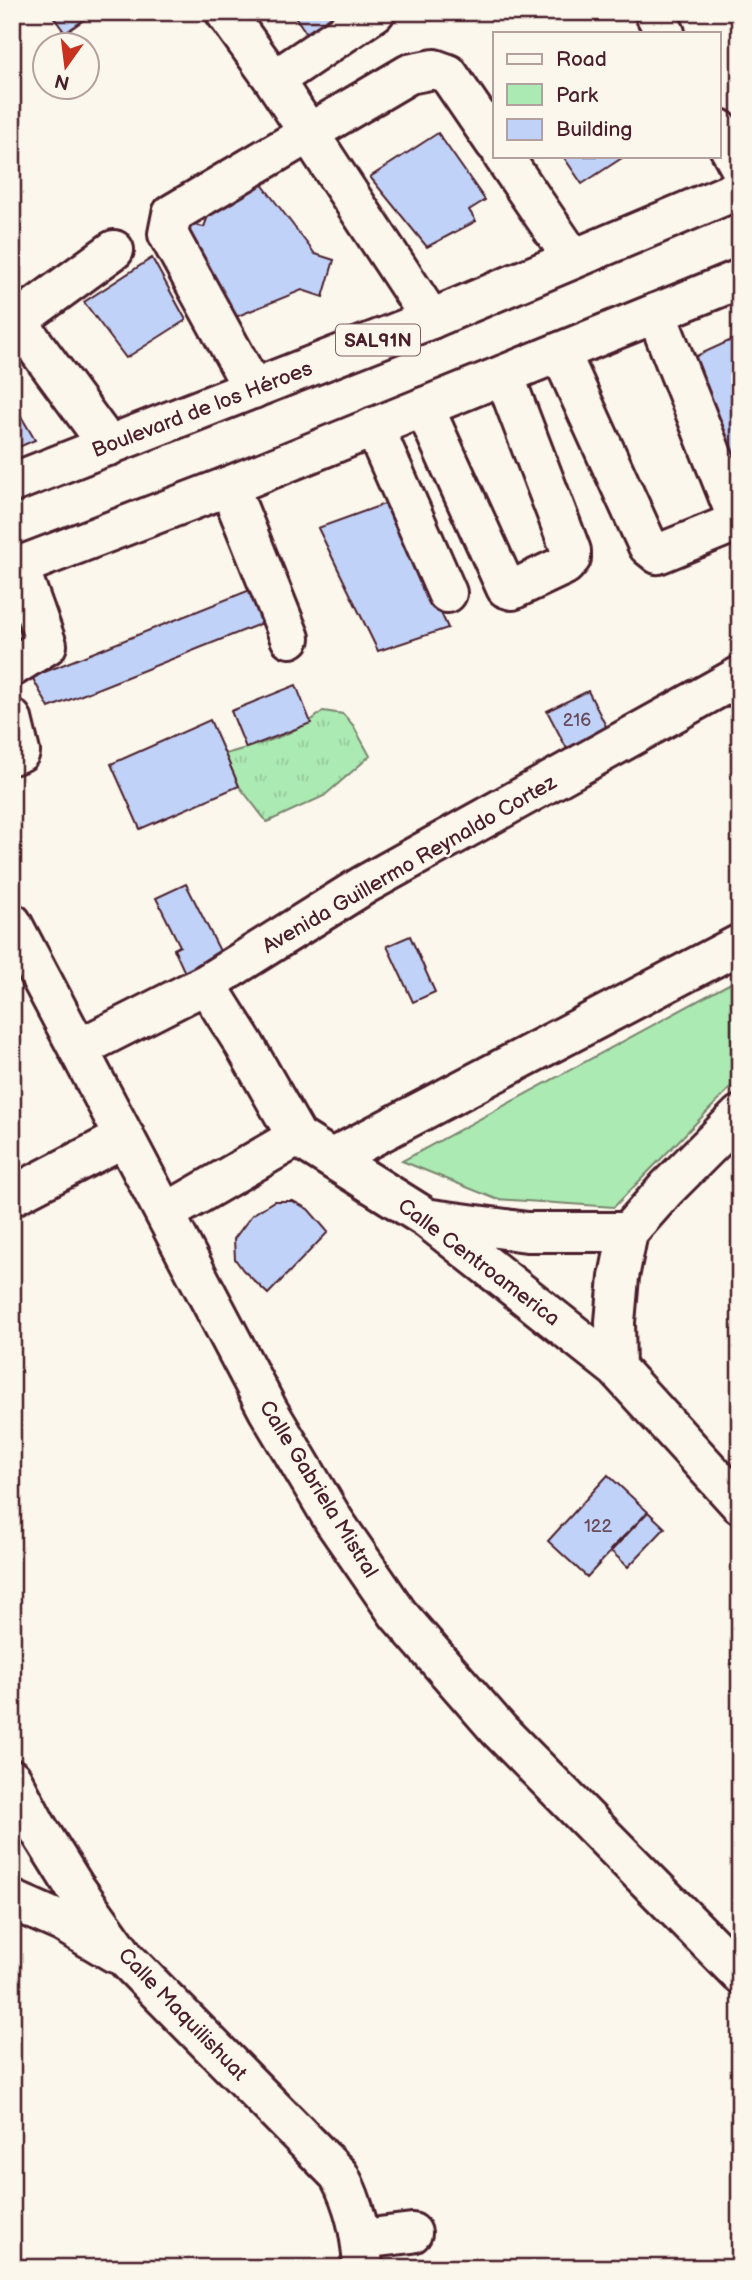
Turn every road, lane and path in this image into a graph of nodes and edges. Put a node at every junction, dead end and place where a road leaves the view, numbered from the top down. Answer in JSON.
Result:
{"nodes":[{"id":1,"x":225,"y":12,"type":"edge"},
{"id":2,"x":375,"y":12,"type":"edge"},
{"id":3,"x":274,"y":80,"type":"junction"},
{"id":4,"x":720,"y":131,"type":"edge"},
{"id":5,"x":308,"y":132,"type":"junction"},
{"id":6,"x":493,"y":140,"type":"edge"},
{"id":7,"x":504,"y":158,"type":"edge"},
{"id":8,"x":740,"y":167,"type":"edge"},
{"id":9,"x":740,"y":189,"type":"edge"},
{"id":10,"x":114,"y":250,"type":"dead end"},
{"id":11,"x":573,"y":259,"type":"junction"},
{"id":12,"x":740,"y":279,"type":"edge"},
{"id":13,"x":656,"y":313,"type":"junction"},
{"id":14,"x":15,"y":318,"type":"edge"},
{"id":15,"x":431,"y":319,"type":"junction"},
{"id":16,"x":560,"y":352,"type":"junction"},
{"id":17,"x":504,"y":374,"type":"junction"},
{"id":18,"x":253,"y":389,"type":"junction"},
{"id":19,"x":424,"y":407,"type":"junction"},
{"id":20,"x":374,"y":427,"type":"junction"},
{"id":21,"x":109,"y":446,"type":"junction"},
{"id":22,"x":12,"y":482,"type":"edge"},
{"id":23,"x":229,"y":485,"type":"junction"},
{"id":24,"x":16,"y":568,"type":"edge"},
{"id":25,"x":447,"y":593,"type":"dead end"},
{"id":26,"x":290,"y":638,"type":"dead end"},
{"id":27,"x":12,"y":667,"type":"edge"},
{"id":28,"x":740,"y":676,"type":"edge"},
{"id":29,"x":12,"y":719,"type":"edge"},
{"id":30,"x":12,"y":755,"type":"edge"},
{"id":31,"x":12,"y":923,"type":"edge"},
{"id":32,"x":740,"y":944,"type":"edge"},
{"id":33,"x":205,"y":984,"type":"junction"},
{"id":34,"x":78,"y":1049,"type":"junction"},
{"id":35,"x":740,"y":1115,"type":"edge"},
{"id":36,"x":125,"y":1137,"type":"junction"},
{"id":37,"x":296,"y":1137,"type":"junction"},
{"id":38,"x":332,"y":1158,"type":"junction"},
{"id":39,"x":12,"y":1196,"type":"edge"},
{"id":40,"x":166,"y":1213,"type":"junction"},
{"id":41,"x":428,"y":1219,"type":"junction"},
{"id":42,"x":628,"y":1232,"type":"junction"},
{"id":43,"x":616,"y":1368,"type":"junction"},
{"id":44,"x":740,"y":1504,"type":"edge"},
{"id":45,"x":12,"y":1779,"type":"edge"},
{"id":46,"x":12,"y":1900,"type":"edge"},
{"id":47,"x":126,"y":1959,"type":"junction"},
{"id":48,"x":740,"y":1974,"type":"edge"},
{"id":49,"x":412,"y":2233,"type":"dead end"},
{"id":50,"x":362,"y":2253,"type":"edge"}],
"edges":[{"from":1,"to":3,"type":"street"},
{"from":2,"to":3,"type":"street"},
{"from":3,"to":5,"type":"street"},
{"from":4,"to":8,"type":"street"},
{"from":5,"to":6,"type":"street"},
{"from":5,"to":15,"type":"street"},
{"from":5,"to":18,"type":"street"},
{"from":7,"to":11,"type":"street"},
{"from":9,"to":11,"type":"street","name":"Boulevard de los Héroes","number":"SAL91N"},
{"from":10,"to":14,"type":"street"},
{"from":11,"to":15,"type":"street","name":"Boulevard de los Héroes","number":"SAL91N"},
{"from":12,"to":13,"type":"street"},
{"from":13,"to":16,"type":"street"},
{"from":13,"to":16,"type":"street"},
{"from":14,"to":21,"type":"street"},
{"from":15,"to":18,"type":"street","name":"Boulevard de los Héroes","number":"SAL91N"},
{"from":16,"to":17,"type":"street"},
{"from":17,"to":19,"type":"street"},
{"from":17,"to":19,"type":"street"},
{"from":18,"to":21,"type":"street","name":"Boulevard de los Héroes","number":"SAL91N"},
{"from":19,"to":20,"type":"street"},
{"from":20,"to":23,"type":"street"},
{"from":20,"to":25,"type":"street"},
{"from":21,"to":22,"type":"street","name":"Boulevard de los Héroes","number":"SAL91N"},
{"from":23,"to":24,"type":"street"},
{"from":23,"to":26,"type":"street"},
{"from":24,"to":27,"type":"street"},
{"from":28,"to":33,"type":"street","name":"Avenida Guillermo Reynaldo Cortez"},
{"from":29,"to":30,"type":"street"},
{"from":31,"to":34,"type":"street","name":"Calle Gabriela Mistral"},
{"from":32,"to":38,"type":"street"},
{"from":33,"to":34,"type":"street","name":"Avenida Guillermo Reynaldo Cortez"},
{"from":33,"to":37,"type":"street"},
{"from":34,"to":36,"type":"street","name":"Calle Gabriela Mistral"},
{"from":35,"to":42,"type":"street"},
{"from":36,"to":39,"type":"street"},
{"from":36,"to":40,"type":"street","name":"Calle Gabriela Mistral"},
{"from":37,"to":38,"type":"street","name":"Calle Centroamerica"},
{"from":37,"to":40,"type":"street"},
{"from":38,"to":41,"type":"street","name":"Calle Centroamerica"},
{"from":40,"to":48,"type":"street","name":"Calle Gabriela Mistral"},
{"from":41,"to":42,"type":"street"},
{"from":41,"to":43,"type":"street","name":"Calle Centroamerica"},
{"from":42,"to":43,"type":"street"},
{"from":43,"to":44,"type":"street","name":"Calle Centroamerica"},
{"from":45,"to":47,"type":"street","name":"Calle Maquilishuat"},
{"from":46,"to":47,"type":"street"},
{"from":47,"to":50,"type":"street","name":"Calle Maquilishuat"},
{"from":49,"to":50,"type":"street","name":"Calle Maquilishuat"}]}
